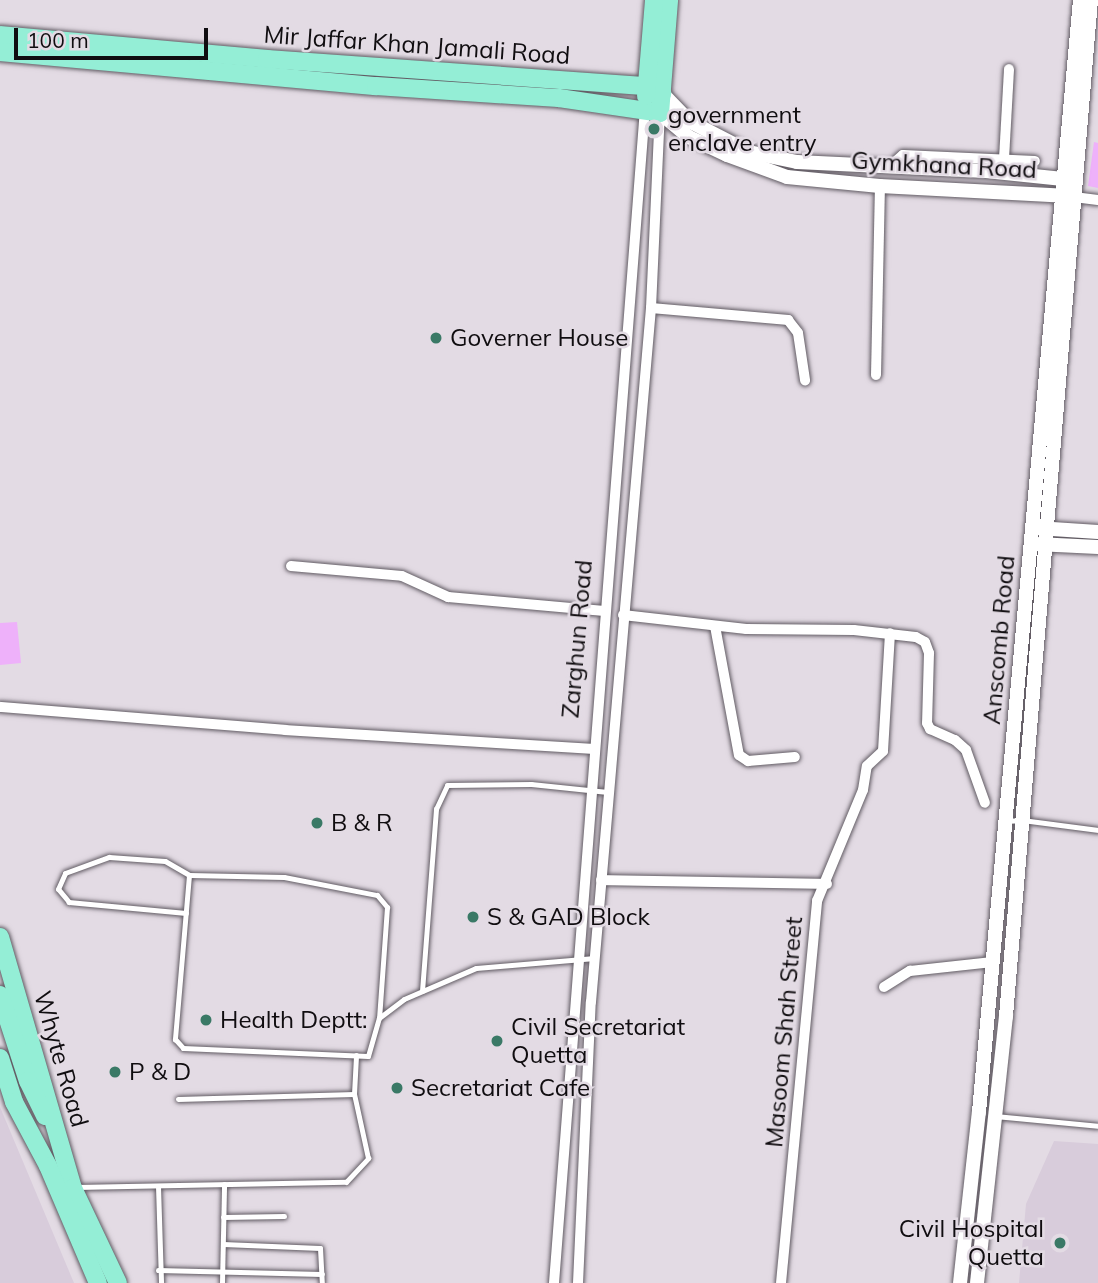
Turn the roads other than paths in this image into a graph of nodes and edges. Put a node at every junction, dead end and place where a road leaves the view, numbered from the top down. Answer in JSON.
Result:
{"nodes":[{"id":1,"x":654,"y":0,"type":"edge"},
{"id":2,"x":669,"y":0,"type":"edge"},
{"id":3,"x":1080,"y":0,"type":"edge"},
{"id":4,"x":1091,"y":0,"type":"edge"},
{"id":5,"x":0,"y":35,"type":"edge"},
{"id":6,"x":0,"y":52,"type":"edge"},
{"id":7,"x":1009,"y":69,"type":"dead end"},
{"id":8,"x":654,"y":89,"type":"junction"},
{"id":9,"x":652,"y":111,"type":"junction"},
{"id":10,"x":1004,"y":159,"type":"junction"},
{"id":11,"x":1035,"y":161,"type":"dead end"},
{"id":12,"x":897,"y":167,"type":"junction"},
{"id":13,"x":1070,"y":179,"type":"junction"},
{"id":14,"x":880,"y":186,"type":"junction"},
{"id":15,"x":1068,"y":196,"type":"junction"},
{"id":16,"x":1098,"y":200,"type":"edge"},
{"id":17,"x":651,"y":309,"type":"junction"},
{"id":18,"x":876,"y":375,"type":"dead end"},
{"id":19,"x":805,"y":380,"type":"dead end"},
{"id":20,"x":1038,"y":529,"type":"junction"},
{"id":21,"x":1098,"y":532,"type":"edge"},
{"id":22,"x":1037,"y":545,"type":"junction"},
{"id":23,"x":1098,"y":547,"type":"edge"},
{"id":24,"x":291,"y":566,"type":"dead end"},
{"id":25,"x":604,"y":611,"type":"junction"},
{"id":26,"x":623,"y":615,"type":"junction"},
{"id":27,"x":715,"y":626,"type":"junction"},
{"id":28,"x":890,"y":633,"type":"junction"},
{"id":29,"x":0,"y":707,"type":"edge"},
{"id":30,"x":593,"y":749,"type":"junction"},
{"id":31,"x":795,"y":757,"type":"dead end"},
{"id":32,"x":590,"y":790,"type":"junction"},
{"id":33,"x":608,"y":792,"type":"junction"},
{"id":34,"x":985,"y":803,"type":"dead end"},
{"id":35,"x":1023,"y":820,"type":"junction"},
{"id":36,"x":1006,"y":821,"type":"junction"},
{"id":37,"x":1098,"y":830,"type":"edge"},
{"id":38,"x":189,"y":875,"type":"junction"},
{"id":39,"x":601,"y":880,"type":"junction"},
{"id":40,"x":827,"y":884,"type":"junction"},
{"id":41,"x":186,"y":913,"type":"junction"},
{"id":42,"x":0,"y":937,"type":"edge"},
{"id":43,"x":578,"y":957,"type":"junction"},
{"id":44,"x":595,"y":958,"type":"junction"},
{"id":45,"x":993,"y":962,"type":"junction"},
{"id":46,"x":884,"y":987,"type":"dead end"},
{"id":47,"x":422,"y":991,"type":"junction"},
{"id":48,"x":0,"y":995,"type":"edge"},
{"id":49,"x":379,"y":1018,"type":"junction"},
{"id":50,"x":356,"y":1055,"type":"junction"},
{"id":51,"x":0,"y":1058,"type":"edge"},
{"id":52,"x":354,"y":1094,"type":"junction"},
{"id":53,"x":178,"y":1099,"type":"dead end"},
{"id":54,"x":979,"y":1112,"type":"junction"},
{"id":55,"x":996,"y":1116,"type":"junction"},
{"id":56,"x":1098,"y":1126,"type":"edge"},
{"id":57,"x":56,"y":1162,"type":"junction"},
{"id":58,"x":224,"y":1184,"type":"junction"},
{"id":59,"x":158,"y":1186,"type":"junction"},
{"id":60,"x":65,"y":1187,"type":"junction"},
{"id":61,"x":284,"y":1216,"type":"dead end"},
{"id":62,"x":223,"y":1217,"type":"junction"},
{"id":63,"x":223,"y":1244,"type":"junction"},
{"id":64,"x":159,"y":1270,"type":"junction"},
{"id":65,"x":222,"y":1270,"type":"junction"},
{"id":66,"x":322,"y":1274,"type":"junction"},
{"id":67,"x":98,"y":1283,"type":"edge"},
{"id":68,"x":118,"y":1283,"type":"edge"},
{"id":69,"x":160,"y":1283,"type":"edge"},
{"id":70,"x":222,"y":1283,"type":"edge"},
{"id":71,"x":322,"y":1283,"type":"edge"},
{"id":72,"x":554,"y":1283,"type":"edge"},
{"id":73,"x":578,"y":1283,"type":"edge"},
{"id":74,"x":781,"y":1283,"type":"edge"},
{"id":75,"x":960,"y":1283,"type":"edge"},
{"id":76,"x":977,"y":1283,"type":"edge"}],
"edges":[{"from":1,"to":8,"type":"main road","name":"Zarghun Road"},
{"from":2,"to":8,"type":"main road","name":"Zarghun Road"},
{"from":3,"to":13,"type":"street","name":"Anscomb Road"},
{"from":4,"to":13,"type":"street","name":"Anscomb Road"},
{"from":5,"to":8,"type":"main road","name":"Mir Jaffar Khan Jamali Road"},
{"from":6,"to":9,"type":"main road","name":"Mir Jaffar Khan Jamali Road"},
{"from":7,"to":10,"type":"street"},
{"from":8,"to":9,"type":"main road","name":"Zarghun Road"},
{"from":8,"to":12,"type":"street"},
{"from":9,"to":14,"type":"street","name":"Gymkhana Road"},
{"from":9,"to":17,"type":"street","name":"Zarghun Road"},
{"from":9,"to":25,"type":"street","name":"Zarghun Road"},
{"from":10,"to":11,"type":"street"},
{"from":10,"to":12,"type":"street"},
{"from":12,"to":13,"type":"street"},
{"from":13,"to":15,"type":"street","name":"Anscomb Road"},
{"from":14,"to":15,"type":"street","name":"Gymkhana Road"},
{"from":14,"to":18,"type":"street"},
{"from":15,"to":16,"type":"street"},
{"from":15,"to":20,"type":"street","name":"Anscomb Road"},
{"from":17,"to":19,"type":"street"},
{"from":17,"to":26,"type":"street","name":"Zarghun Road"},
{"from":20,"to":21,"type":"street"},
{"from":20,"to":22,"type":"street","name":"Anscomb Road"},
{"from":22,"to":23,"type":"street"},
{"from":22,"to":35,"type":"street","name":"Anscomb Road"},
{"from":22,"to":36,"type":"street","name":"Anscomb Road"},
{"from":24,"to":25,"type":"street"},
{"from":25,"to":30,"type":"street","name":"Zarghun Road"},
{"from":26,"to":27,"type":"street"},
{"from":26,"to":33,"type":"street","name":"Zarghun Road"},
{"from":27,"to":28,"type":"street"},
{"from":27,"to":31,"type":"street"},
{"from":28,"to":34,"type":"street"},
{"from":28,"to":40,"type":"street","name":"Masoom Shah Street"},
{"from":29,"to":30,"type":"street"},
{"from":30,"to":32,"type":"street","name":"Zarghun Road"},
{"from":32,"to":33,"type":"lane"},
{"from":32,"to":43,"type":"street","name":"Zarghun Road"},
{"from":32,"to":47,"type":"lane"},
{"from":33,"to":39,"type":"street","name":"Zarghun Road"},
{"from":35,"to":36,"type":"lane"},
{"from":35,"to":37,"type":"lane"},
{"from":35,"to":55,"type":"street","name":"Anscomb Road"},
{"from":36,"to":45,"type":"street","name":"Anscomb Road"},
{"from":38,"to":41,"type":"lane"},
{"from":38,"to":41,"type":"lane"},
{"from":38,"to":49,"type":"lane"},
{"from":39,"to":40,"type":"street"},
{"from":39,"to":44,"type":"street","name":"Zarghun Road"},
{"from":40,"to":74,"type":"street","name":"Masoom Shah Street"},
{"from":41,"to":50,"type":"lane"},
{"from":42,"to":57,"type":"main road","name":"Whyte Road"},
{"from":43,"to":44,"type":"lane"},
{"from":43,"to":47,"type":"lane"},
{"from":43,"to":72,"type":"street","name":"Zarghun Road"},
{"from":44,"to":73,"type":"street","name":"Zarghun Road"},
{"from":45,"to":46,"type":"street"},
{"from":45,"to":54,"type":"street","name":"Anscomb Road"},
{"from":47,"to":49,"type":"lane"},
{"from":48,"to":57,"type":"main road","name":"Whyte Road"},
{"from":49,"to":50,"type":"lane"},
{"from":50,"to":52,"type":"lane"},
{"from":51,"to":57,"type":"main road","name":"Whyte Road"},
{"from":52,"to":53,"type":"lane"},
{"from":52,"to":58,"type":"lane"},
{"from":54,"to":55,"type":"lane"},
{"from":54,"to":75,"type":"street","name":"Anscomb Road"},
{"from":55,"to":56,"type":"lane"},
{"from":55,"to":76,"type":"street","name":"Anscomb Road"},
{"from":57,"to":60,"type":"main road"},
{"from":58,"to":59,"type":"lane"},
{"from":58,"to":62,"type":"lane"},
{"from":59,"to":60,"type":"lane"},
{"from":59,"to":64,"type":"lane"},
{"from":60,"to":67,"type":"main road"},
{"from":60,"to":68,"type":"main road"},
{"from":61,"to":62,"type":"lane"},
{"from":62,"to":63,"type":"lane"},
{"from":63,"to":65,"type":"lane"},
{"from":63,"to":66,"type":"lane"},
{"from":64,"to":65,"type":"lane"},
{"from":64,"to":69,"type":"lane"},
{"from":65,"to":66,"type":"lane"},
{"from":65,"to":70,"type":"lane"},
{"from":66,"to":71,"type":"lane"}]}
